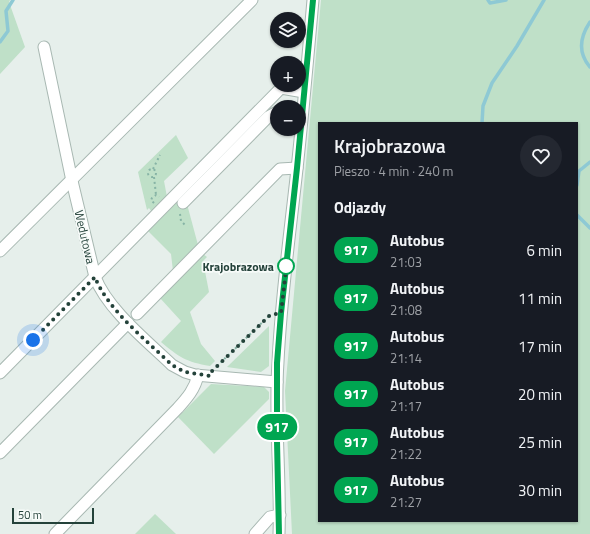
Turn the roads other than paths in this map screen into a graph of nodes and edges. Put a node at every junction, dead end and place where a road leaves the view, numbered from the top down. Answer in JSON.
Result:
{"nodes":[{"id":1,"x":252,"y":0,"type":"edge"},
{"id":2,"x":313,"y":0,"type":"edge"},
{"id":3,"x":44,"y":47,"type":"dead end"},
{"id":4,"x":306,"y":72,"type":"edge"},
{"id":5,"x":277,"y":92,"type":"edge"},
{"id":6,"x":304,"y":92,"type":"edge"},
{"id":7,"x":303,"y":100,"type":"edge"},
{"id":8,"x":270,"y":116,"type":"edge"},
{"id":9,"x":299,"y":136,"type":"edge"},
{"id":10,"x":297,"y":168,"type":"junction"},
{"id":11,"x":72,"y":181,"type":"junction"},
{"id":12,"x":183,"y":203,"type":"dead end"},
{"id":13,"x":0,"y":251,"type":"edge"},
{"id":14,"x":95,"y":277,"type":"junction"},
{"id":15,"x":137,"y":314,"type":"dead end"},
{"id":16,"x":128,"y":323,"type":"junction"},
{"id":17,"x":0,"y":373,"type":"edge"},
{"id":18,"x":198,"y":375,"type":"junction"},
{"id":19,"x":277,"y":382,"type":"junction"},
{"id":20,"x":0,"y":453,"type":"edge"},
{"id":21,"x":280,"y":515,"type":"junction"},
{"id":22,"x":55,"y":534,"type":"edge"},
{"id":23,"x":255,"y":534,"type":"edge"},
{"id":24,"x":279,"y":534,"type":"edge"}],
"edges":[{"from":1,"to":11,"type":"street"},
{"from":2,"to":4,"type":"street"},
{"from":3,"to":11,"type":"street","name":"Wedutowa"},
{"from":5,"to":14,"type":"street"},
{"from":6,"to":7,"type":"street"},
{"from":8,"to":12,"type":"street"},
{"from":9,"to":10,"type":"street"},
{"from":10,"to":15,"type":"street"},
{"from":10,"to":19,"type":"street"},
{"from":11,"to":13,"type":"street"},
{"from":11,"to":14,"type":"street","name":"Wedutowa"},
{"from":14,"to":16,"type":"street","name":"Wedutowa"},
{"from":14,"to":17,"type":"street"},
{"from":16,"to":18,"type":"street","name":"Wedutowa"},
{"from":16,"to":20,"type":"street"},
{"from":18,"to":19,"type":"street","name":"Wedutowa"},
{"from":18,"to":22,"type":"street"},
{"from":19,"to":21,"type":"street"},
{"from":21,"to":23,"type":"street"},
{"from":21,"to":24,"type":"street"}]}
